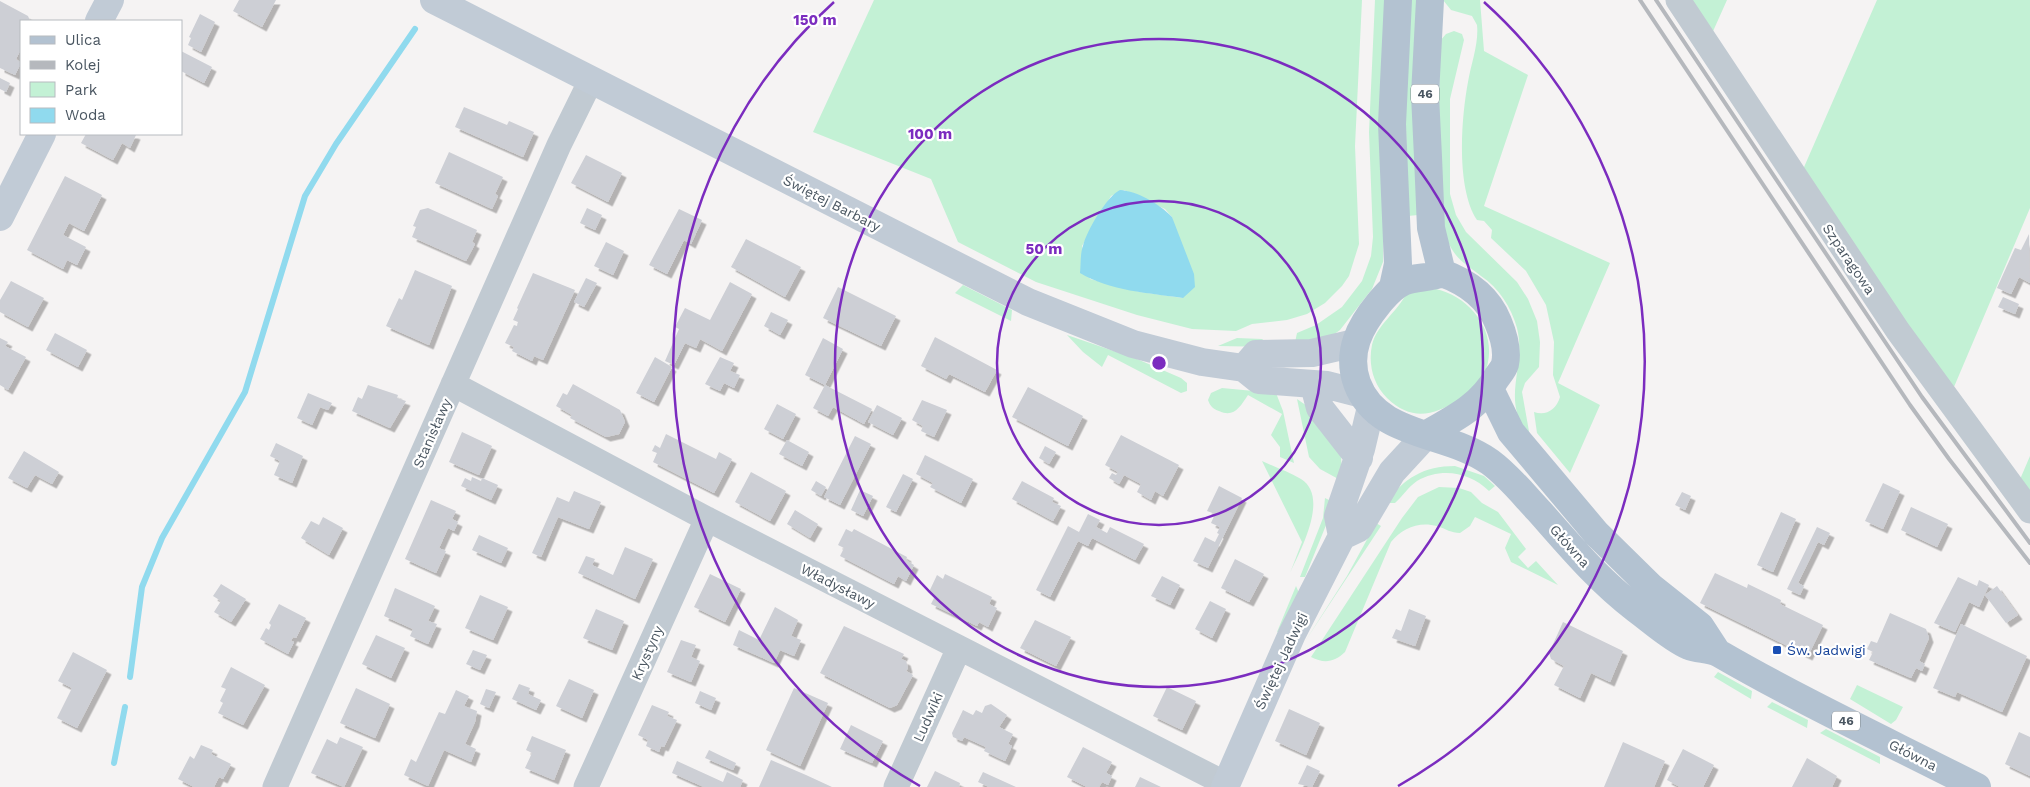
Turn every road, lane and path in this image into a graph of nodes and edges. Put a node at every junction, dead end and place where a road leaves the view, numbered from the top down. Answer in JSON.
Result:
{"nodes":[{"id":1,"x":110,"y":0,"type":"edge"},
{"id":2,"x":434,"y":0,"type":"edge"},
{"id":3,"x":1398,"y":0,"type":"edge"},
{"id":4,"x":1430,"y":0,"type":"edge"},
{"id":5,"x":1678,"y":0,"type":"edge"},
{"id":6,"x":100,"y":20,"type":"edge"},
{"id":7,"x":591,"y":80,"type":"junction"},
{"id":8,"x":41,"y":135,"type":"edge"},
{"id":9,"x":0,"y":217,"type":"edge"},
{"id":10,"x":1442,"y":273,"type":"junction"},
{"id":11,"x":1393,"y":287,"type":"junction"},
{"id":12,"x":1355,"y":343,"type":"junction"},
{"id":13,"x":1244,"y":368,"type":"junction"},
{"id":14,"x":453,"y":384,"type":"junction"},
{"id":15,"x":1314,"y":384,"type":"junction"},
{"id":16,"x":1490,"y":390,"type":"junction"},
{"id":17,"x":1366,"y":400,"type":"junction"},
{"id":18,"x":1427,"y":434,"type":"junction"},
{"id":19,"x":1359,"y":458,"type":"junction"},
{"id":20,"x":2030,"y":511,"type":"edge"},
{"id":21,"x":707,"y":519,"type":"junction"},
{"id":22,"x":1342,"y":536,"type":"junction"},
{"id":23,"x":959,"y":648,"type":"junction"},
{"id":24,"x":1717,"y":652,"type":"junction"},
{"id":25,"x":1225,"y":786,"type":"edge"},
{"id":26,"x":275,"y":787,"type":"edge"},
{"id":27,"x":586,"y":787,"type":"edge"},
{"id":28,"x":896,"y":787,"type":"edge"},
{"id":29,"x":1977,"y":787,"type":"edge"}],
"edges":[{"from":1,"to":6,"type":"street"},
{"from":2,"to":7,"type":"street","name":"Świętej Barbary"},
{"from":3,"to":11,"type":"main road","number":"46"},
{"from":4,"to":10,"type":"main road","number":"46"},
{"from":5,"to":20,"type":"street","name":"Szparagowa"},
{"from":7,"to":13,"type":"street","name":"Świętej Barbary"},
{"from":7,"to":14,"type":"street","name":"Stanisławy"},
{"from":8,"to":9,"type":"street"},
{"from":10,"to":11,"type":"main road"},
{"from":10,"to":16,"type":"main road"},
{"from":11,"to":12,"type":"main road","number":"46"},
{"from":12,"to":13,"type":"street"},
{"from":12,"to":17,"type":"main road","number":"46"},
{"from":13,"to":15,"type":"street","name":"Świętej Barbary"},
{"from":14,"to":21,"type":"street","name":"Władysławy"},
{"from":14,"to":26,"type":"street","name":"Stanisławy"},
{"from":15,"to":17,"type":"street","name":"Świętej Barbary"},
{"from":15,"to":19,"type":"street"},
{"from":16,"to":18,"type":"main road"},
{"from":16,"to":24,"type":"main road","name":"Główna","number":"46"},
{"from":17,"to":18,"type":"main road","number":"46"},
{"from":17,"to":19,"type":"street"},
{"from":18,"to":22,"type":"street","name":"Świętej Jadwigi"},
{"from":18,"to":24,"type":"main road","name":"Główna","number":"46"},
{"from":19,"to":22,"type":"street"},
{"from":21,"to":23,"type":"street","name":"Władysławy"},
{"from":21,"to":27,"type":"street","name":"Krystyny"},
{"from":22,"to":25,"type":"street","name":"Świętej Jadwigi"},
{"from":23,"to":25,"type":"street","name":"Władysławy"},
{"from":23,"to":28,"type":"street","name":"Ludwiki"},
{"from":24,"to":29,"type":"main road","name":"Główna","number":"46"}]}
